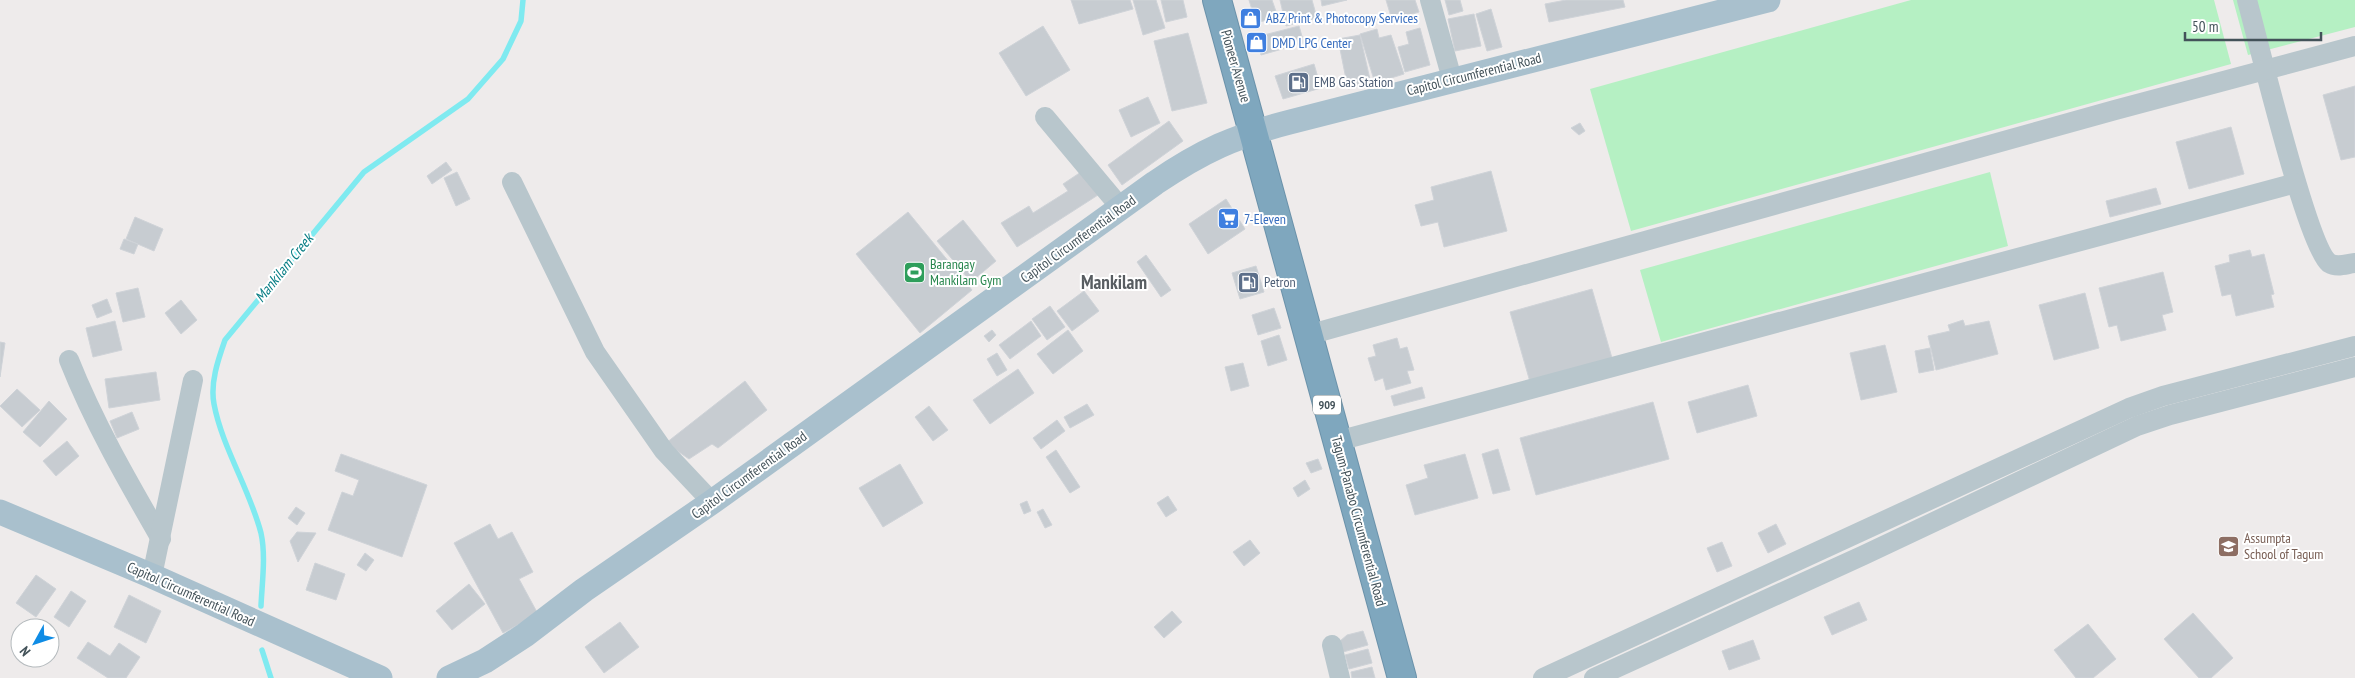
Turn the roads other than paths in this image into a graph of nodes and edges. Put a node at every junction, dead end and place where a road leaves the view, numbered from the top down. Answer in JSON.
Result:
{"nodes":[{"id":1,"x":1217,"y":0,"type":"edge"},
{"id":2,"x":1430,"y":0,"type":"edge"},
{"id":3,"x":1765,"y":0,"type":"edge"},
{"id":4,"x":2247,"y":0,"type":"edge"},
{"id":5,"x":2355,"y":46,"type":"edge"},
{"id":6,"x":2265,"y":68,"type":"junction"},
{"id":7,"x":1452,"y":79,"type":"junction"},
{"id":8,"x":1045,"y":117,"type":"dead end"},
{"id":9,"x":1254,"y":131,"type":"junction"},
{"id":10,"x":512,"y":182,"type":"dead end"},
{"id":11,"x":2296,"y":183,"type":"junction"},
{"id":12,"x":1121,"y":208,"type":"junction"},
{"id":13,"x":2355,"y":263,"type":"edge"},
{"id":14,"x":1308,"y":335,"type":"junction"},
{"id":15,"x":2355,"y":346,"type":"edge"},
{"id":16,"x":69,"y":360,"type":"dead end"},
{"id":17,"x":2355,"y":367,"type":"edge"},
{"id":18,"x":193,"y":380,"type":"dead end"},
{"id":19,"x":1338,"y":441,"type":"junction"},
{"id":20,"x":712,"y":502,"type":"junction"},
{"id":21,"x":0,"y":512,"type":"edge"},
{"id":22,"x":1855,"y":536,"type":"junction"},
{"id":23,"x":161,"y":539,"type":"junction"},
{"id":24,"x":1864,"y":555,"type":"junction"},
{"id":25,"x":152,"y":576,"type":"junction"},
{"id":26,"x":1660,"y":625,"type":"junction"},
{"id":27,"x":1668,"y":644,"type":"junction"},
{"id":28,"x":1332,"y":645,"type":"dead end"},
{"id":29,"x":380,"y":678,"type":"edge"},
{"id":30,"x":449,"y":678,"type":"edge"},
{"id":31,"x":1340,"y":678,"type":"edge"},
{"id":32,"x":1402,"y":678,"type":"edge"},
{"id":33,"x":1544,"y":678,"type":"edge"},
{"id":34,"x":1594,"y":678,"type":"edge"}],
"edges":[{"from":1,"to":9,"type":"highway","name":"Pioneer Avenue","number":"909"},
{"from":2,"to":7,"type":"street"},
{"from":3,"to":7,"type":"main road","name":"Capitol Circumferential Road"},
{"from":4,"to":6,"type":"street"},
{"from":5,"to":6,"type":"street"},
{"from":6,"to":11,"type":"street"},
{"from":6,"to":14,"type":"street"},
{"from":7,"to":9,"type":"main road","name":"Capitol Circumferential Road"},
{"from":8,"to":12,"type":"street"},
{"from":9,"to":12,"type":"main road","name":"Capitol Circumferential Road"},
{"from":9,"to":14,"type":"highway","name":"Tagum-Panabo Circumferential Road","number":"909"},
{"from":10,"to":20,"type":"street"},
{"from":11,"to":13,"type":"street"},
{"from":11,"to":19,"type":"street"},
{"from":12,"to":20,"type":"main road","name":"Capitol Circumferential Road"},
{"from":14,"to":19,"type":"highway","name":"Tagum-Panabo Circumferential Road","number":"909"},
{"from":15,"to":22,"type":"street"},
{"from":16,"to":23,"type":"street"},
{"from":17,"to":24,"type":"street"},
{"from":18,"to":23,"type":"street"},
{"from":19,"to":32,"type":"highway","name":"Tagum-Panabo Circumferential Road","number":"909"},
{"from":20,"to":30,"type":"main road","name":"Capitol Circumferential Road"},
{"from":21,"to":25,"type":"main road","name":"Capitol Circumferential Road"},
{"from":22,"to":24,"type":"street"},
{"from":22,"to":26,"type":"street"},
{"from":23,"to":25,"type":"street"},
{"from":24,"to":27,"type":"street"},
{"from":25,"to":29,"type":"main road","name":"Capitol Circumferential Road"},
{"from":26,"to":27,"type":"street"},
{"from":26,"to":33,"type":"street"},
{"from":27,"to":34,"type":"street"},
{"from":28,"to":31,"type":"street"}]}
